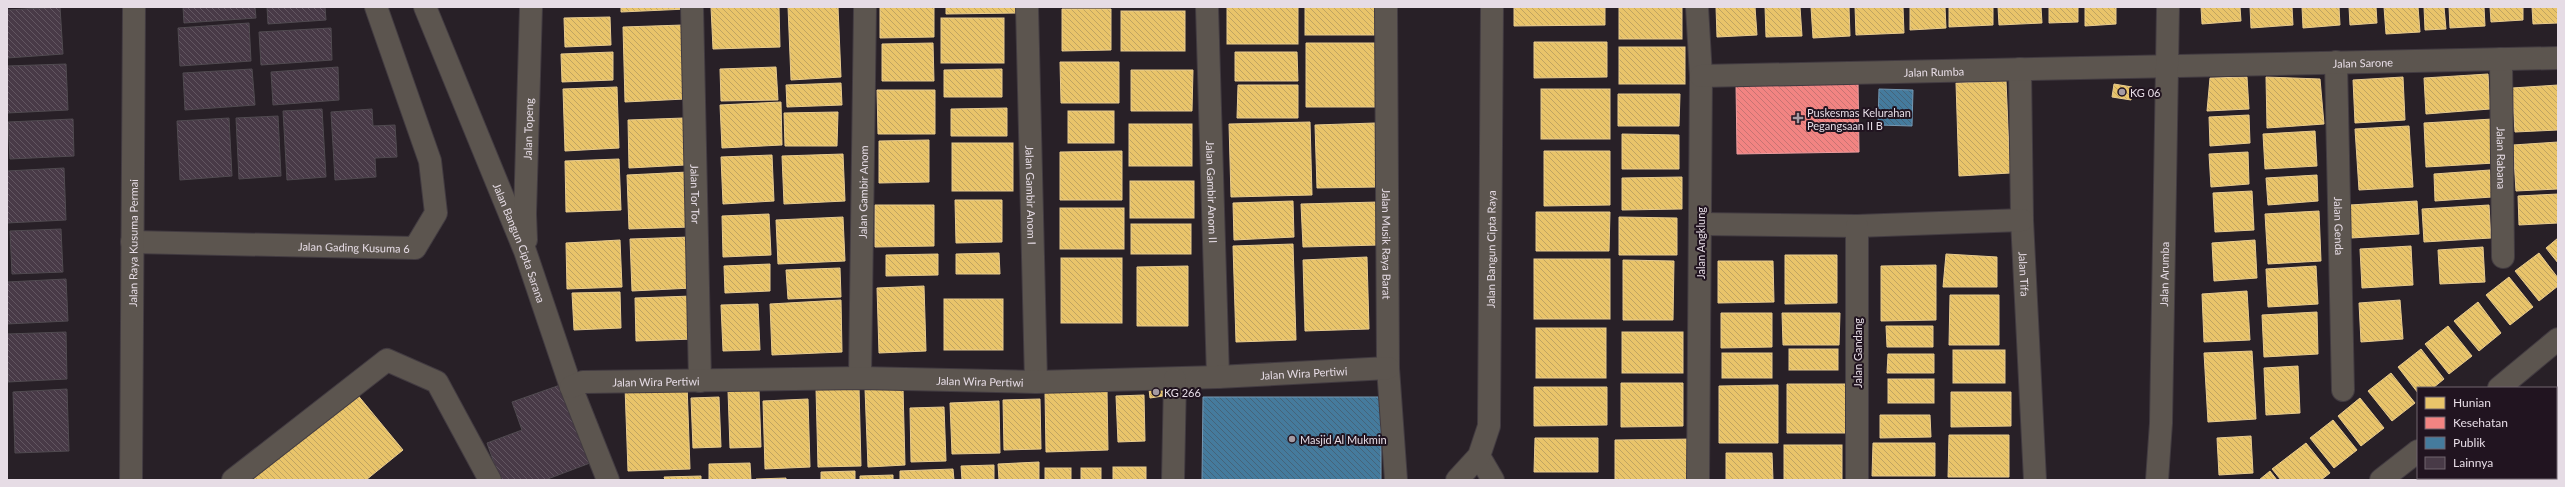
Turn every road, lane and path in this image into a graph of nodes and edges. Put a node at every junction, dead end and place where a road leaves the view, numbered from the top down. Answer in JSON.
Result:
{"nodes":[{"id":1,"x":134,"y":7,"type":"edge"},
{"id":2,"x":376,"y":7,"type":"edge"},
{"id":3,"x":425,"y":7,"type":"edge"},
{"id":4,"x":531,"y":7,"type":"edge"},
{"id":5,"x":692,"y":7,"type":"edge"},
{"id":6,"x":865,"y":7,"type":"edge"},
{"id":7,"x":1027,"y":7,"type":"edge"},
{"id":8,"x":1207,"y":7,"type":"edge"},
{"id":9,"x":1386,"y":7,"type":"edge"},
{"id":10,"x":1492,"y":7,"type":"edge"},
{"id":11,"x":1697,"y":7,"type":"edge"},
{"id":12,"x":2168,"y":7,"type":"edge"},
{"id":13,"x":2558,"y":58,"type":"edge"},
{"id":14,"x":2500,"y":59,"type":"junction"},
{"id":15,"x":2336,"y":62,"type":"junction"},
{"id":16,"x":2168,"y":67,"type":"junction"},
{"id":17,"x":2020,"y":68,"type":"junction"},
{"id":18,"x":1701,"y":76,"type":"junction"},
{"id":19,"x":2022,"y":220,"type":"junction"},
{"id":20,"x":1700,"y":224,"type":"junction"},
{"id":21,"x":1857,"y":226,"type":"junction"},
{"id":22,"x":132,"y":242,"type":"junction"},
{"id":23,"x":525,"y":251,"type":"junction"},
{"id":24,"x":2503,"y":257,"type":"dead end"},
{"id":25,"x":2558,"y":339,"type":"edge"},
{"id":26,"x":1388,"y":368,"type":"junction"},
{"id":27,"x":1218,"y":377,"type":"junction"},
{"id":28,"x":860,"y":378,"type":"junction"},
{"id":29,"x":1175,"y":379,"type":"junction"},
{"id":30,"x":700,"y":381,"type":"junction"},
{"id":31,"x":1036,"y":382,"type":"junction"},
{"id":32,"x":572,"y":387,"type":"junction"},
{"id":33,"x":2500,"y":387,"type":"edge"},
{"id":34,"x":2343,"y":390,"type":"dead end"},
{"id":35,"x":2414,"y":454,"type":"edge"},
{"id":36,"x":1479,"y":456,"type":"junction"},
{"id":37,"x":131,"y":480,"type":"edge"},
{"id":38,"x":233,"y":480,"type":"edge"},
{"id":39,"x":490,"y":480,"type":"edge"},
{"id":40,"x":608,"y":480,"type":"edge"},
{"id":41,"x":1173,"y":480,"type":"edge"},
{"id":42,"x":1396,"y":480,"type":"edge"},
{"id":43,"x":1457,"y":480,"type":"edge"},
{"id":44,"x":1493,"y":480,"type":"edge"},
{"id":45,"x":1698,"y":480,"type":"edge"},
{"id":46,"x":1857,"y":480,"type":"edge"},
{"id":47,"x":2035,"y":480,"type":"edge"},
{"id":48,"x":2157,"y":480,"type":"edge"},
{"id":49,"x":2381,"y":480,"type":"edge"},
{"id":50,"x":2410,"y":480,"type":"edge"}],
"edges":[{"from":1,"to":22,"type":"street","name":"Jalan Raya Kusuma Permai"},
{"from":2,"to":22,"type":"street","name":"Jalan Gading Kusuma 6"},
{"from":3,"to":23,"type":"street","name":"Jalan Bangun Cipta Sarana"},
{"from":4,"to":23,"type":"street","name":"Jalan Topeng"},
{"from":5,"to":30,"type":"street","name":"Jalan Tor Tor"},
{"from":6,"to":28,"type":"street","name":"Jalan Gambir Anom"},
{"from":7,"to":31,"type":"street","name":"Jalan Gambir Anom I"},
{"from":8,"to":27,"type":"street","name":"Jalan Gambir Anom II"},
{"from":9,"to":26,"type":"street","name":"Jalan Musik Raya Barat"},
{"from":10,"to":36,"type":"street","name":"Jalan Bangun Cipta Raya"},
{"from":11,"to":18,"type":"street","name":"Jalan Angklung"},
{"from":12,"to":16,"type":"street","name":"Jalan Arumba"},
{"from":13,"to":14,"type":"street","name":"Jalan Sarone"},
{"from":14,"to":15,"type":"street","name":"Jalan Sarone"},
{"from":14,"to":24,"type":"street","name":"Jalan Rabana"},
{"from":15,"to":16,"type":"street","name":"Jalan Sarone"},
{"from":15,"to":34,"type":"street","name":"Jalan Genda"},
{"from":16,"to":17,"type":"street","name":"Jalan Rumba"},
{"from":16,"to":48,"type":"street","name":"Jalan Arumba"},
{"from":17,"to":18,"type":"street","name":"Jalan Rumba"},
{"from":17,"to":19,"type":"street","name":"Jalan Tifa"},
{"from":18,"to":20,"type":"street","name":"Jalan Angklung"},
{"from":19,"to":21,"type":"street"},
{"from":19,"to":47,"type":"street","name":"Jalan Tifa"},
{"from":20,"to":21,"type":"street"},
{"from":20,"to":45,"type":"street","name":"Jalan Angklung"},
{"from":21,"to":46,"type":"street","name":"Jalan Gandang"},
{"from":22,"to":37,"type":"street","name":"Jalan Raya Kusuma Permai"},
{"from":23,"to":32,"type":"street","name":"Jalan Bangun Cipta Sarana"},
{"from":25,"to":33,"type":"street"},
{"from":26,"to":27,"type":"street","name":"Jalan Wira Pertiwi"},
{"from":26,"to":42,"type":"street","name":"Jalan Musik Raya Barat"},
{"from":27,"to":29,"type":"street","name":"Jalan Wira Pertiwi"},
{"from":28,"to":30,"type":"street","name":"Jalan Wira Pertiwi"},
{"from":28,"to":31,"type":"street","name":"Jalan Wira Pertiwi"},
{"from":29,"to":31,"type":"street","name":"Jalan Wira Pertiwi"},
{"from":29,"to":41,"type":"street"},
{"from":30,"to":32,"type":"street","name":"Jalan Wira Pertiwi"},
{"from":32,"to":40,"type":"street","name":"Jalan Bangun Cipta Sarana"},
{"from":35,"to":49,"type":"street"},
{"from":35,"to":50,"type":"street"},
{"from":36,"to":43,"type":"street","name":"Jalan Bangun Cipta Raya"},
{"from":36,"to":44,"type":"street"},
{"from":38,"to":39,"type":"street"}]}
